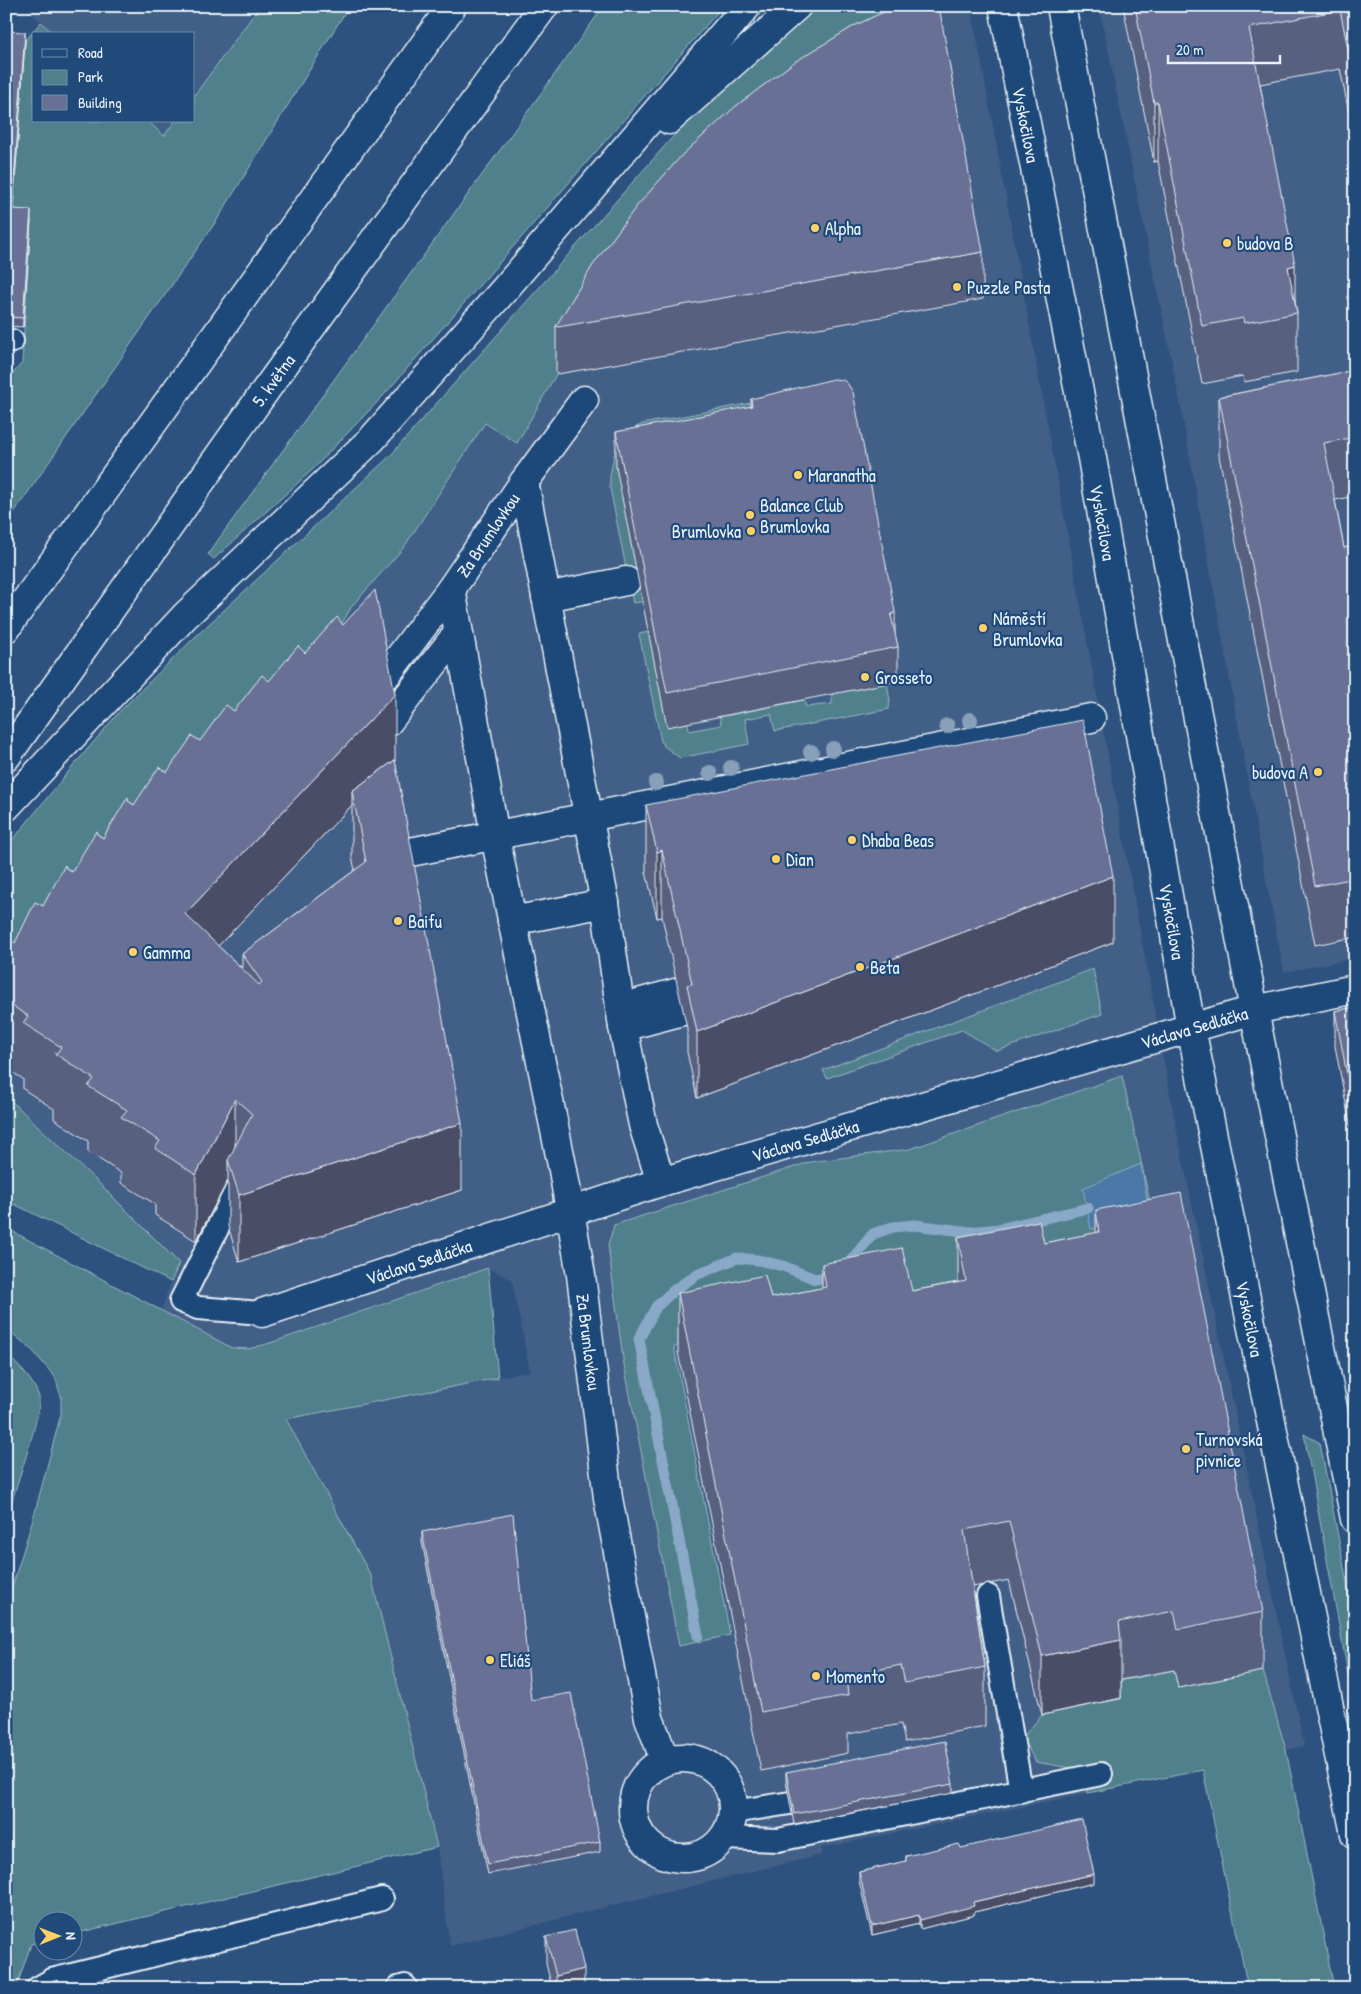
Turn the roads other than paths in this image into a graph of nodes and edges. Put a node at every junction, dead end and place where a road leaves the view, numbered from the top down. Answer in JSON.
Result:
{"nodes":[{"id":1,"x":452,"y":6,"type":"edge"},
{"id":2,"x":544,"y":6,"type":"edge"},
{"id":3,"x":747,"y":6,"type":"edge"},
{"id":4,"x":796,"y":6,"type":"edge"},
{"id":5,"x":1003,"y":6,"type":"edge"},
{"id":6,"x":1061,"y":6,"type":"edge"},
{"id":7,"x":589,"y":190,"type":"junction"},
{"id":8,"x":584,"y":400,"type":"dead end"},
{"id":9,"x":524,"y":482,"type":"junction"},
{"id":10,"x":626,"y":581,"type":"dead end"},
{"id":11,"x":451,"y":589,"type":"junction"},
{"id":12,"x":546,"y":597,"type":"junction"},
{"id":13,"x":6,"y":628,"type":"edge"},
{"id":14,"x":458,"y":633,"type":"junction"},
{"id":15,"x":380,"y":683,"type":"edge"},
{"id":16,"x":1091,"y":718,"type":"dead end"},
{"id":17,"x":387,"y":723,"type":"edge"},
{"id":18,"x":6,"y":757,"type":"edge"},
{"id":19,"x":6,"y":807,"type":"edge"},
{"id":20,"x":588,"y":817,"type":"junction"},
{"id":21,"x":494,"y":836,"type":"junction"},
{"id":22,"x":400,"y":854,"type":"edge"},
{"id":23,"x":605,"y":903,"type":"junction"},
{"id":24,"x":512,"y":921,"type":"junction"},
{"id":25,"x":1355,"y":989,"type":"edge"},
{"id":26,"x":681,"y":1002,"type":"edge"},
{"id":27,"x":1254,"y":1010,"type":"junction"},
{"id":28,"x":622,"y":1018,"type":"junction"},
{"id":29,"x":1190,"y":1028,"type":"junction"},
{"id":30,"x":244,"y":1174,"type":"edge"},
{"id":31,"x":661,"y":1182,"type":"junction"},
{"id":32,"x":570,"y":1212,"type":"junction"},
{"id":33,"x":262,"y":1313,"type":"joint"},
{"id":34,"x":1355,"y":1519,"type":"edge"},
{"id":35,"x":988,"y":1596,"type":"dead end"},
{"id":36,"x":665,"y":1761,"type":"junction"},
{"id":37,"x":1101,"y":1774,"type":"dead end"},
{"id":38,"x":1020,"y":1791,"type":"junction"},
{"id":39,"x":790,"y":1803,"type":"edge"},
{"id":40,"x":733,"y":1812,"type":"junction"},
{"id":41,"x":1355,"y":1834,"type":"edge"},
{"id":42,"x":723,"y":1838,"type":"junction"},
{"id":43,"x":382,"y":1899,"type":"dead end"},
{"id":44,"x":38,"y":1988,"type":"edge"}],
"edges":[{"from":1,"to":13,"type":"main road"},
{"from":2,"to":18,"type":"main road","name":"5. května"},
{"from":3,"to":7,"type":"main road"},
{"from":4,"to":7,"type":"main road"},
{"from":5,"to":29,"type":"main road","name":"Vyskočilova"},
{"from":6,"to":27,"type":"main road"},
{"from":7,"to":19,"type":"main road"},
{"from":8,"to":9,"type":"main road"},
{"from":9,"to":11,"type":"main road","name":"Za Brumlovkou"},
{"from":9,"to":12,"type":"main road","name":"Za Brumlovkou"},
{"from":10,"to":12,"type":"main road"},
{"from":11,"to":14,"type":"main road","name":"Za Brumlovkou"},
{"from":11,"to":15,"type":"main road"},
{"from":12,"to":20,"type":"main road","name":"Za Brumlovkou"},
{"from":14,"to":17,"type":"main road"},
{"from":14,"to":21,"type":"main road","name":"Za Brumlovkou"},
{"from":16,"to":20,"type":"main road"},
{"from":20,"to":21,"type":"main road"},
{"from":20,"to":23,"type":"main road","name":"Za Brumlovkou"},
{"from":21,"to":22,"type":"main road"},
{"from":21,"to":24,"type":"main road","name":"Za Brumlovkou"},
{"from":23,"to":24,"type":"main road"},
{"from":23,"to":28,"type":"main road","name":"Za Brumlovkou"},
{"from":24,"to":32,"type":"main road","name":"Za Brumlovkou"},
{"from":25,"to":27,"type":"main road","name":"Václava Sedláčka"},
{"from":26,"to":28,"type":"main road"},
{"from":27,"to":29,"type":"main road","name":"Václava Sedláčka"},
{"from":27,"to":34,"type":"main road"},
{"from":28,"to":31,"type":"main road","name":"Za Brumlovkou"},
{"from":29,"to":31,"type":"main road","name":"Václava Sedláčka"},
{"from":29,"to":41,"type":"main road","name":"Vyskočilova"},
{"from":30,"to":33,"type":"lane"},
{"from":31,"to":32,"type":"main road","name":"Václava Sedláčka"},
{"from":32,"to":33,"type":"main road","name":"Václava Sedláčka"},
{"from":32,"to":36,"type":"main road","name":"Za Brumlovkou"},
{"from":35,"to":38,"type":"lane"},
{"from":36,"to":40,"type":"main road"},
{"from":36,"to":42,"type":"main road"},
{"from":37,"to":38,"type":"lane"},
{"from":38,"to":42,"type":"lane"},
{"from":39,"to":40,"type":"lane"},
{"from":40,"to":42,"type":"main road"},
{"from":43,"to":44,"type":"lane"}]}
